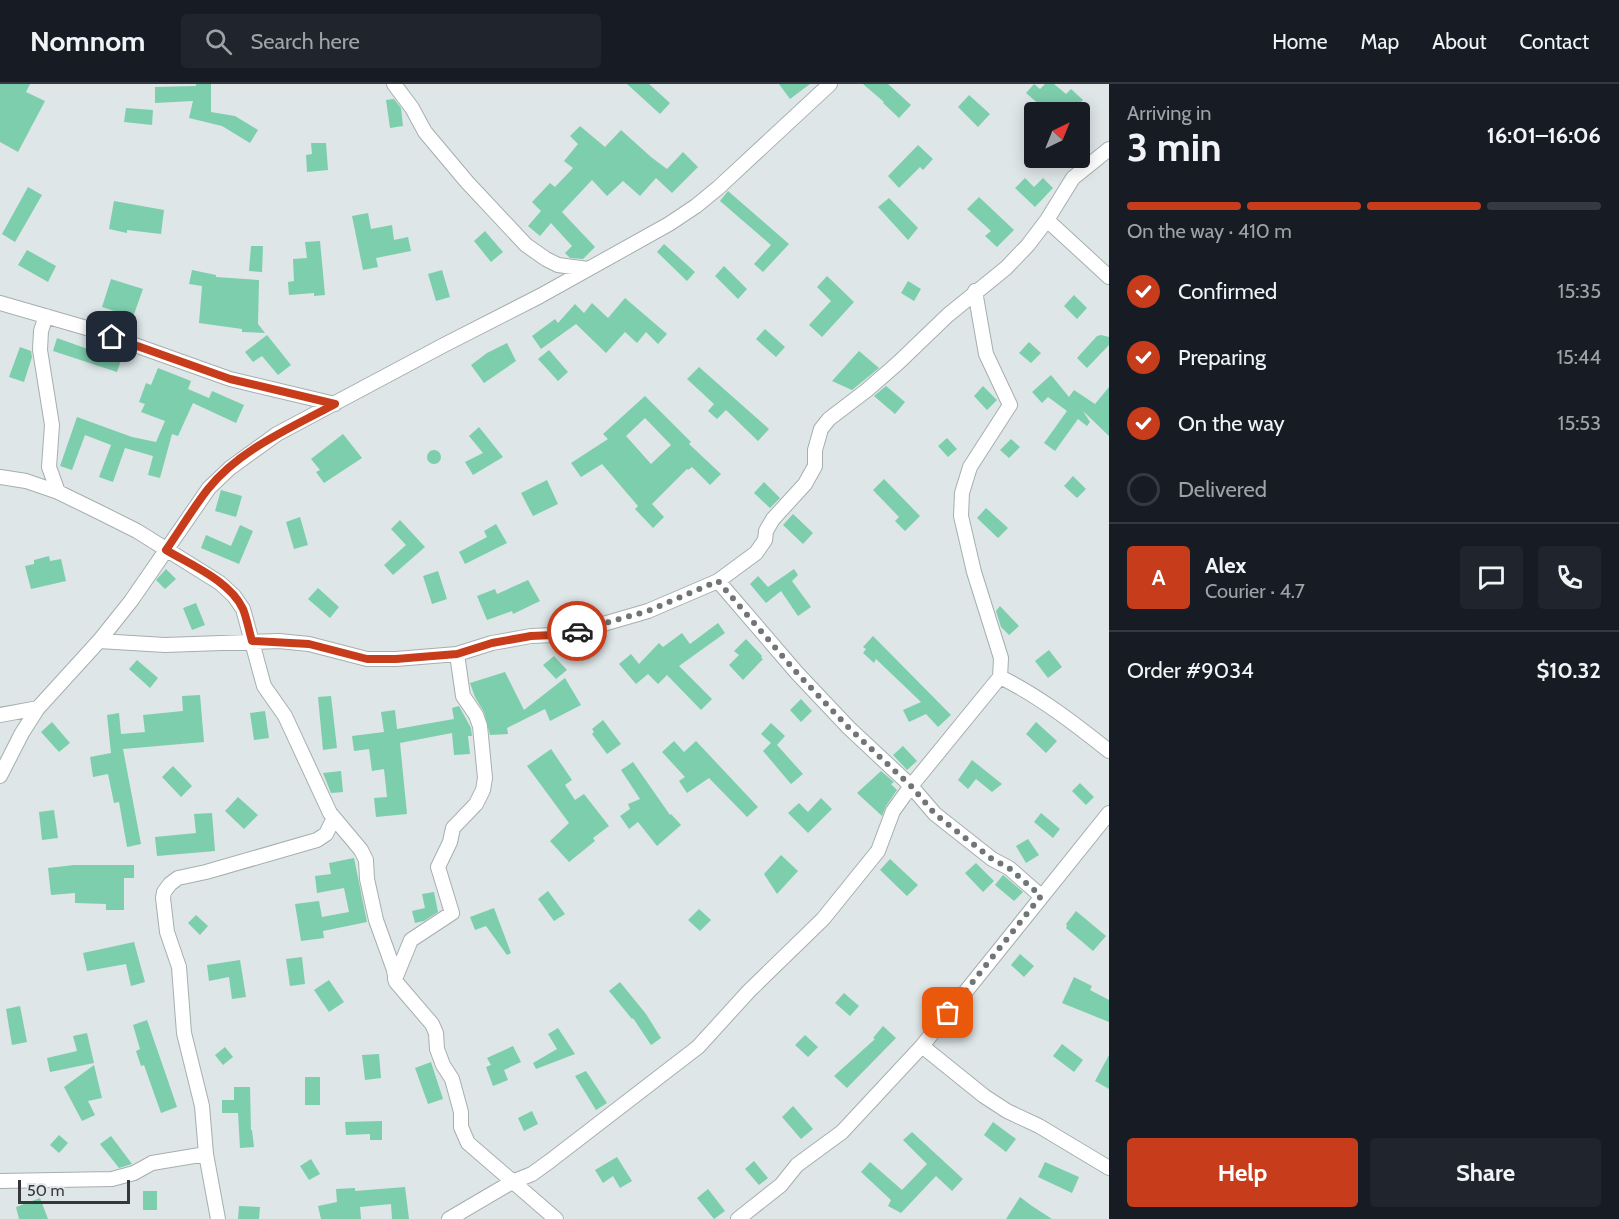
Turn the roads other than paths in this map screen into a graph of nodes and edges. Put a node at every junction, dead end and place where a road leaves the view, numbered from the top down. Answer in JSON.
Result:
{"nodes":[{"id":1,"x":394,"y":84,"type":"edge"},
{"id":2,"x":830,"y":84,"type":"edge"},
{"id":3,"x":1109,"y":149,"type":"edge"},
{"id":4,"x":1047,"y":220,"type":"junction"},
{"id":5,"x":588,"y":269,"type":"junction"},
{"id":6,"x":1109,"y":277,"type":"edge"},
{"id":7,"x":975,"y":291,"type":"junction"},
{"id":8,"x":0,"y":303,"type":"edge"},
{"id":9,"x":46,"y":316,"type":"junction"},
{"id":10,"x":335,"y":404,"type":"junction"},
{"id":11,"x":0,"y":477,"type":"edge"},
{"id":12,"x":58,"y":492,"type":"junction"},
{"id":13,"x":166,"y":550,"type":"junction"},
{"id":14,"x":718,"y":581,"type":"junction"},
{"id":15,"x":99,"y":641,"type":"junction"},
{"id":16,"x":252,"y":641,"type":"junction"},
{"id":17,"x":457,"y":654,"type":"junction"},
{"id":18,"x":1000,"y":677,"type":"junction"},
{"id":19,"x":38,"y":708,"type":"junction"},
{"id":20,"x":0,"y":715,"type":"edge"},
{"id":21,"x":1109,"y":751,"type":"edge"},
{"id":22,"x":0,"y":776,"type":"edge"},
{"id":23,"x":911,"y":786,"type":"junction"},
{"id":24,"x":1109,"y":813,"type":"edge"},
{"id":25,"x":334,"y":818,"type":"junction"},
{"id":26,"x":1041,"y":896,"type":"junction"},
{"id":27,"x":395,"y":979,"type":"junction"},
{"id":28,"x":922,"y":1046,"type":"junction"},
{"id":29,"x":206,"y":1154,"type":"junction"},
{"id":30,"x":1109,"y":1168,"type":"edge"},
{"id":31,"x":0,"y":1181,"type":"edge"},
{"id":32,"x":512,"y":1182,"type":"junction"},
{"id":33,"x":758,"y":1205,"type":"junction"},
{"id":34,"x":218,"y":1219,"type":"edge"},
{"id":35,"x":449,"y":1219,"type":"edge"},
{"id":36,"x":556,"y":1219,"type":"edge"},
{"id":37,"x":738,"y":1219,"type":"edge"},
{"id":38,"x":762,"y":1219,"type":"edge"}],
"edges":[{"from":1,"to":5,"type":"street"},
{"from":2,"to":5,"type":"street"},
{"from":3,"to":4,"type":"street"},
{"from":4,"to":6,"type":"street"},
{"from":4,"to":7,"type":"street"},
{"from":5,"to":10,"type":"street"},
{"from":7,"to":14,"type":"street"},
{"from":7,"to":18,"type":"street"},
{"from":8,"to":9,"type":"street"},
{"from":9,"to":10,"type":"street"},
{"from":9,"to":12,"type":"street"},
{"from":10,"to":13,"type":"street"},
{"from":11,"to":12,"type":"street"},
{"from":12,"to":13,"type":"street"},
{"from":13,"to":15,"type":"street"},
{"from":13,"to":16,"type":"street"},
{"from":14,"to":17,"type":"street"},
{"from":14,"to":23,"type":"street"},
{"from":15,"to":16,"type":"street"},
{"from":15,"to":19,"type":"street"},
{"from":16,"to":17,"type":"street"},
{"from":16,"to":25,"type":"street"},
{"from":17,"to":27,"type":"street"},
{"from":18,"to":21,"type":"street"},
{"from":18,"to":23,"type":"street"},
{"from":19,"to":20,"type":"street"},
{"from":19,"to":22,"type":"street"},
{"from":23,"to":26,"type":"street"},
{"from":23,"to":32,"type":"street"},
{"from":24,"to":26,"type":"street"},
{"from":25,"to":27,"type":"street"},
{"from":25,"to":29,"type":"street"},
{"from":26,"to":28,"type":"street"},
{"from":27,"to":32,"type":"street"},
{"from":28,"to":30,"type":"street"},
{"from":28,"to":33,"type":"street"},
{"from":29,"to":31,"type":"street"},
{"from":29,"to":34,"type":"street"},
{"from":32,"to":35,"type":"street"},
{"from":32,"to":36,"type":"street"},
{"from":33,"to":37,"type":"street"},
{"from":33,"to":38,"type":"street"}]}
